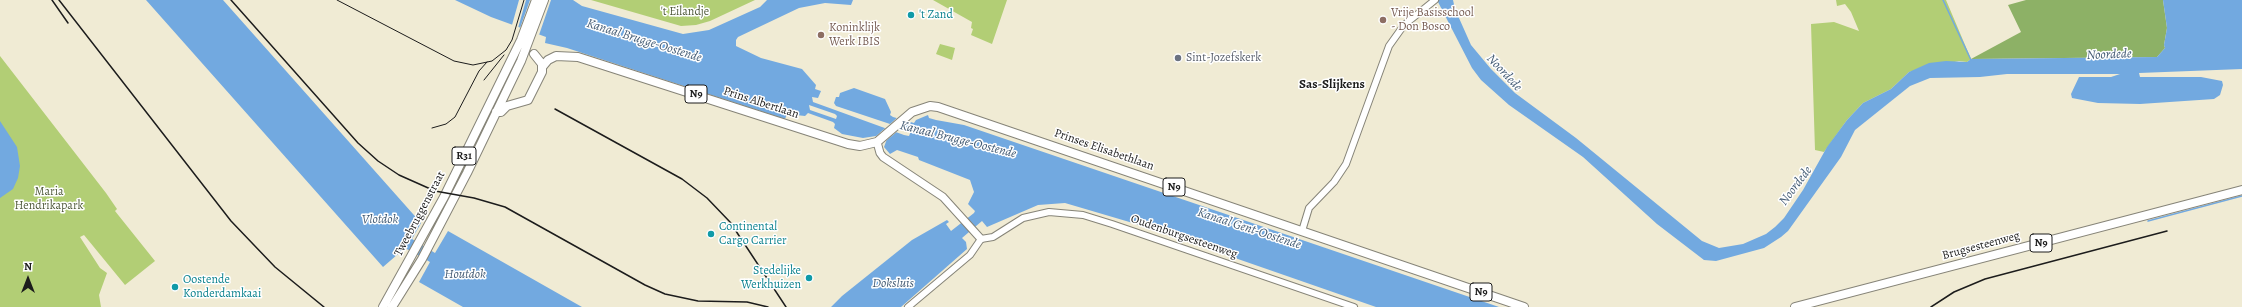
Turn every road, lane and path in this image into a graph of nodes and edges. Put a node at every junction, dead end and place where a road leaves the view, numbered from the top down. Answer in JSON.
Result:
{"nodes":[{"id":1,"x":536,"y":0,"type":"edge"},
{"id":2,"x":544,"y":0,"type":"edge"},
{"id":3,"x":1435,"y":0,"type":"edge"},
{"id":4,"x":529,"y":31,"type":"junction"},
{"id":5,"x":516,"y":52,"type":"junction"},
{"id":6,"x":525,"y":52,"type":"junction"},
{"id":7,"x":534,"y":54,"type":"junction"},
{"id":8,"x":568,"y":55,"type":"junction"},
{"id":9,"x":543,"y":66,"type":"junction"},
{"id":10,"x":504,"y":75,"type":"junction"},
{"id":11,"x":504,"y":96,"type":"junction"},
{"id":12,"x":518,"y":104,"type":"junction"},
{"id":13,"x":496,"y":112,"type":"junction"},
{"id":14,"x":897,"y":125,"type":"joint"},
{"id":15,"x":879,"y":140,"type":"junction"},
{"id":16,"x":2242,"y":190,"type":"edge"},
{"id":17,"x":1302,"y":231,"type":"junction"},
{"id":18,"x":981,"y":239,"type":"junction"},
{"id":19,"x":383,"y":307,"type":"edge"},
{"id":20,"x":392,"y":307,"type":"edge"},
{"id":21,"x":908,"y":307,"type":"edge"},
{"id":22,"x":1354,"y":307,"type":"edge"},
{"id":23,"x":1524,"y":307,"type":"edge"},
{"id":24,"x":1795,"y":307,"type":"edge"}],
"edges":[{"from":1,"to":4,"type":"main road","name":"Tweebruggenstraat"},
{"from":2,"to":4,"type":"main road","name":"Tweebruggenstraat"},
{"from":3,"to":17,"type":"street"},
{"from":4,"to":5,"type":"main road","name":"Tweebruggenstraat"},
{"from":4,"to":6,"type":"main road","name":"Tweebruggenstraat"},
{"from":5,"to":6,"type":"main road","name":"Prins Albertlaan"},
{"from":5,"to":10,"type":"main road","name":"Tweebruggenstraat","number":"R31"},
{"from":6,"to":7,"type":"main road","name":"Prins Albertlaan"},
{"from":6,"to":11,"type":"main road","name":"Tweebruggenstraat","number":"R31"},
{"from":7,"to":8,"type":"main road","name":"Prins Albertlaan","number":"N9"},
{"from":7,"to":9,"type":"main road"},
{"from":8,"to":9,"type":"main road","name":"Prins Albertlaan","number":"N9"},
{"from":8,"to":15,"type":"main road","name":"Prins Albertlaan","number":"N9"},
{"from":9,"to":12,"type":"main road"},
{"from":10,"to":11,"type":"main road"},
{"from":10,"to":19,"type":"main road","name":"Tweebruggenstraat","number":"R31"},
{"from":11,"to":12,"type":"main road"},
{"from":11,"to":13,"type":"main road","name":"Tweebruggenstraat","number":"R31"},
{"from":12,"to":13,"type":"main road"},
{"from":13,"to":20,"type":"main road","name":"Tweebruggenstraat","number":"R31"},
{"from":14,"to":15,"type":"main road","name":"Prins Albertlaan","number":"N9"},
{"from":14,"to":17,"type":"main road","name":"Prinses Elisabethlaan","number":"N9"},
{"from":15,"to":18,"type":"main road"},
{"from":16,"to":24,"type":"main road","name":"Brugsesteenweg","number":"N9"},
{"from":17,"to":23,"type":"main road","name":"Prinses Elisabethlaan","number":"N9"},
{"from":18,"to":21,"type":"street"},
{"from":18,"to":22,"type":"street","name":"Oudenburgsesteenweg"}]}
